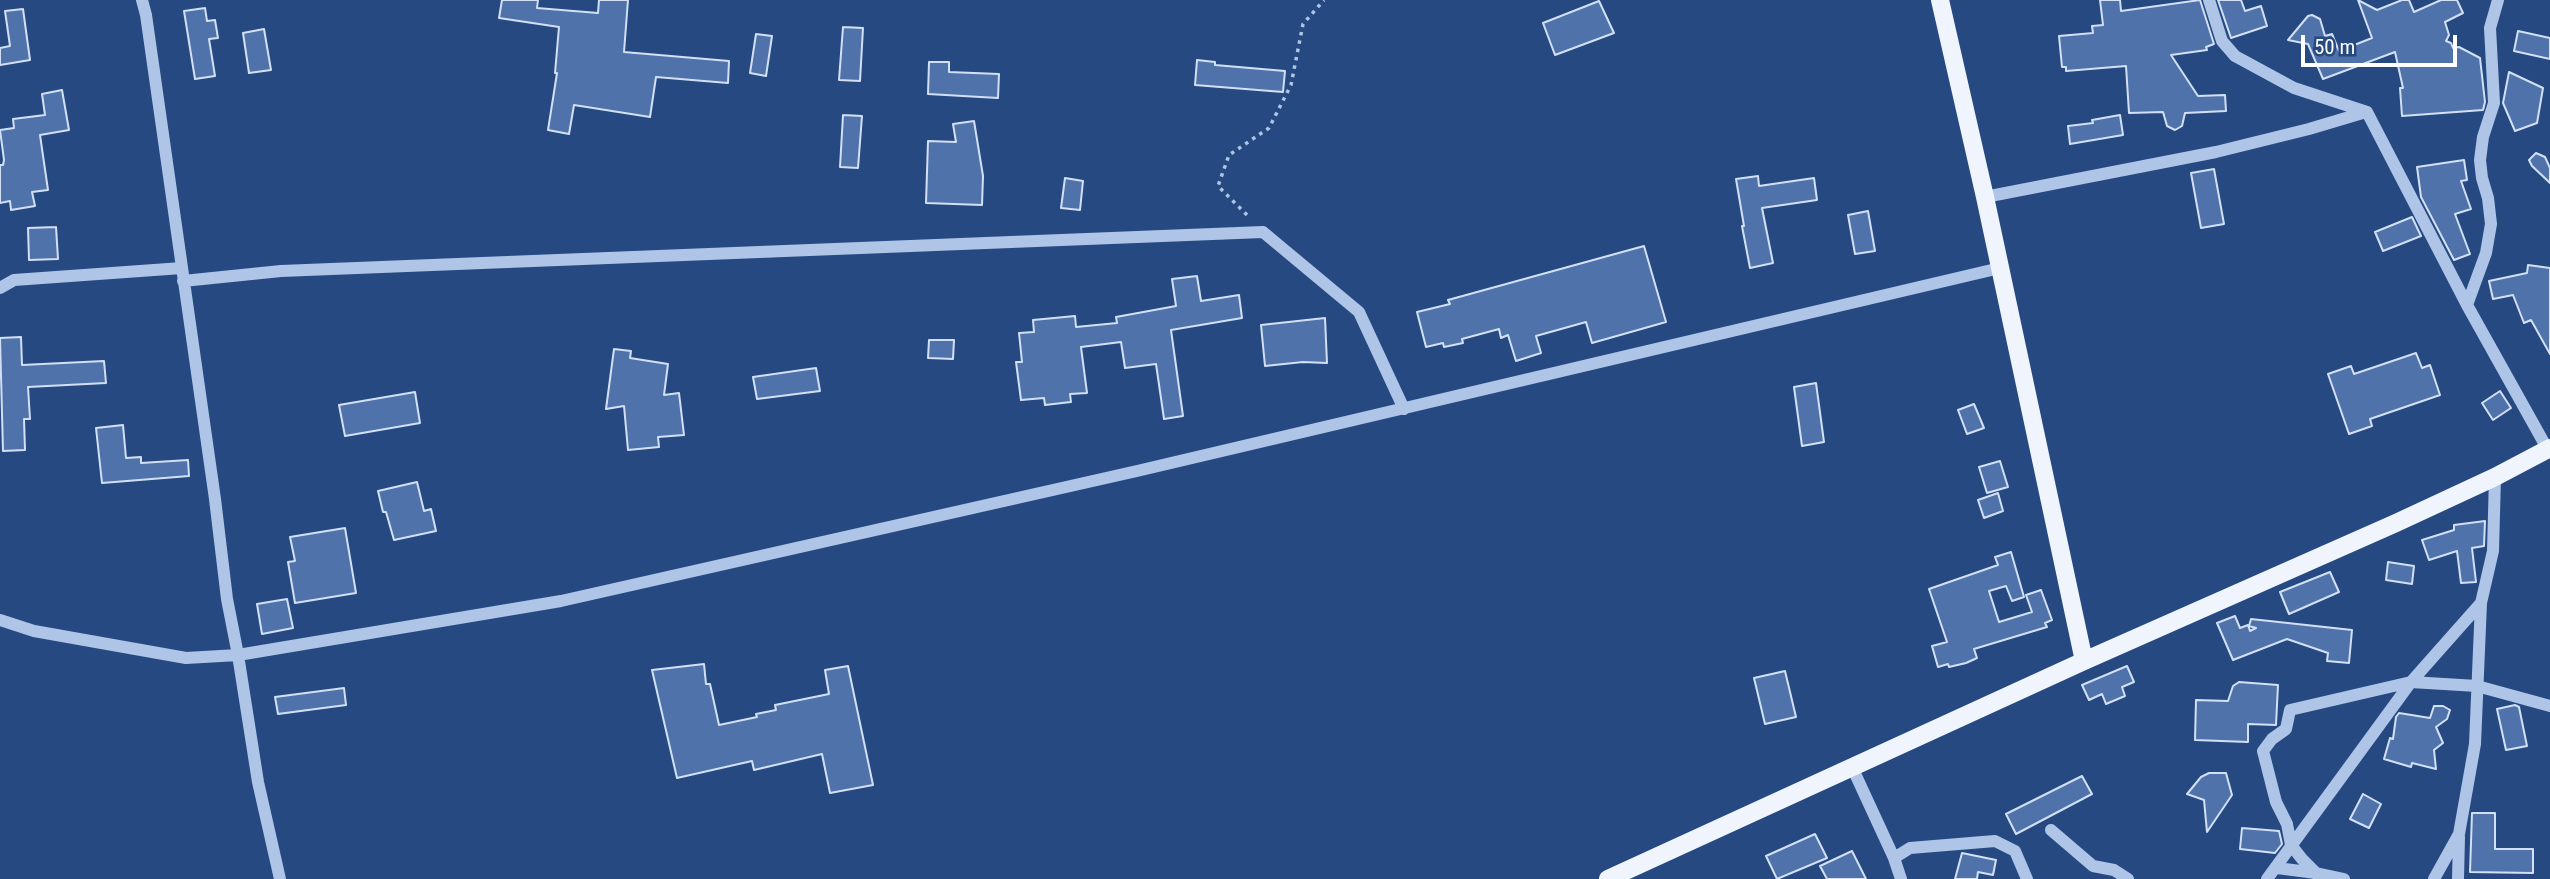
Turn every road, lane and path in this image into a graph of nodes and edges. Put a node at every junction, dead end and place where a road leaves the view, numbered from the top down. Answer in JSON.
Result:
{"nodes":[{"id":1,"x":142,"y":0,"type":"edge"},
{"id":2,"x":1324,"y":0,"type":"edge"},
{"id":3,"x":1940,"y":0,"type":"edge"},
{"id":4,"x":2209,"y":0,"type":"edge"},
{"id":5,"x":2498,"y":0,"type":"edge"},
{"id":6,"x":2367,"y":112,"type":"junction"},
{"id":7,"x":1985,"y":197,"type":"junction"},
{"id":8,"x":1263,"y":232,"type":"junction"},
{"id":9,"x":2000,"y":268,"type":"junction"},
{"id":10,"x":183,"y":274,"type":"junction"},
{"id":11,"x":0,"y":288,"type":"edge"},
{"id":12,"x":2467,"y":305,"type":"junction"},
{"id":13,"x":1404,"y":409,"type":"junction"},
{"id":14,"x":2549,"y":449,"type":"edge"},
{"id":15,"x":2495,"y":477,"type":"junction"},
{"id":16,"x":2481,"y":603,"type":"junction"},
{"id":17,"x":0,"y":620,"type":"edge"},
{"id":18,"x":238,"y":655,"type":"junction"},
{"id":19,"x":2084,"y":661,"type":"junction"},
{"id":20,"x":2411,"y":682,"type":"junction"},
{"id":21,"x":2477,"y":686,"type":"junction"},
{"id":22,"x":2550,"y":706,"type":"edge"},
{"id":23,"x":1852,"y":767,"type":"junction"},
{"id":24,"x":2051,"y":830,"type":"dead end"},
{"id":25,"x":2459,"y":834,"type":"junction"},
{"id":26,"x":2291,"y":845,"type":"junction"},
{"id":27,"x":1894,"y":858,"type":"junction"},
{"id":28,"x":2277,"y":868,"type":"junction"},
{"id":29,"x":2318,"y":876,"type":"edge"},
{"id":30,"x":280,"y":879,"type":"edge"},
{"id":31,"x":1608,"y":879,"type":"edge"},
{"id":32,"x":1901,"y":879,"type":"edge"},
{"id":33,"x":2027,"y":879,"type":"edge"},
{"id":34,"x":2128,"y":879,"type":"edge"},
{"id":35,"x":2267,"y":879,"type":"edge"},
{"id":36,"x":2344,"y":879,"type":"edge"},
{"id":37,"x":2434,"y":879,"type":"edge"},
{"id":38,"x":2458,"y":879,"type":"edge"}],
"edges":[{"from":1,"to":10,"type":"street"},
{"from":2,"to":8,"type":"path"},
{"from":3,"to":7,"type":"main road"},
{"from":4,"to":6,"type":"street"},
{"from":5,"to":12,"type":"street"},
{"from":6,"to":7,"type":"street"},
{"from":6,"to":12,"type":"street"},
{"from":7,"to":9,"type":"main road"},
{"from":8,"to":10,"type":"street"},
{"from":8,"to":13,"type":"street"},
{"from":9,"to":13,"type":"street"},
{"from":9,"to":19,"type":"main road"},
{"from":10,"to":11,"type":"street"},
{"from":10,"to":18,"type":"street"},
{"from":12,"to":14,"type":"street"},
{"from":13,"to":18,"type":"street"},
{"from":14,"to":15,"type":"main road"},
{"from":15,"to":16,"type":"street"},
{"from":15,"to":19,"type":"main road"},
{"from":16,"to":20,"type":"street"},
{"from":16,"to":21,"type":"street"},
{"from":17,"to":18,"type":"street"},
{"from":18,"to":30,"type":"street"},
{"from":19,"to":23,"type":"main road"},
{"from":20,"to":21,"type":"street"},
{"from":20,"to":26,"type":"street"},
{"from":20,"to":26,"type":"street"},
{"from":21,"to":22,"type":"street"},
{"from":21,"to":25,"type":"street"},
{"from":23,"to":27,"type":"street"},
{"from":23,"to":31,"type":"main road"},
{"from":24,"to":34,"type":"street"},
{"from":25,"to":37,"type":"street"},
{"from":25,"to":38,"type":"street"},
{"from":26,"to":28,"type":"street"},
{"from":26,"to":29,"type":"street"},
{"from":27,"to":32,"type":"street"},
{"from":27,"to":33,"type":"street"},
{"from":28,"to":29,"type":"street"},
{"from":28,"to":35,"type":"street"},
{"from":29,"to":36,"type":"street"}]}
